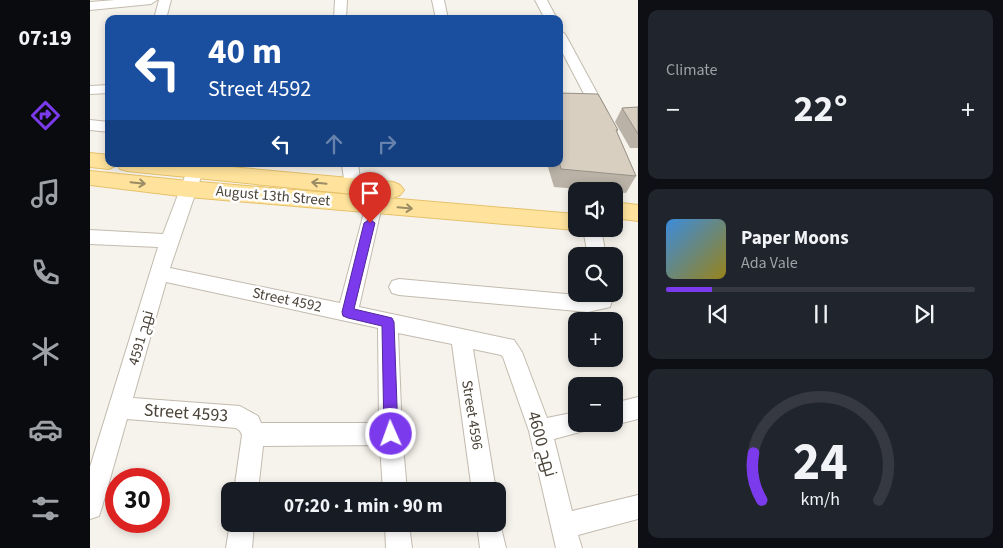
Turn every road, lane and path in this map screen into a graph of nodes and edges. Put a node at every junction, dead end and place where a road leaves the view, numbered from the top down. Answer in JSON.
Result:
{"nodes":[{"id":1,"x":151,"y":0,"type":"edge"},
{"id":2,"x":165,"y":0,"type":"edge"},
{"id":3,"x":341,"y":0,"type":"edge"},
{"id":4,"x":438,"y":0,"type":"edge"},
{"id":5,"x":541,"y":0,"type":"edge"},
{"id":6,"x":90,"y":6,"type":"edge"},
{"id":7,"x":161,"y":15,"type":"edge"},
{"id":8,"x":340,"y":15,"type":"edge"},
{"id":9,"x":441,"y":15,"type":"edge"},
{"id":10,"x":549,"y":15,"type":"edge"},
{"id":11,"x":563,"y":42,"type":"edge"},
{"id":12,"x":105,"y":89,"type":"edge"},
{"id":13,"x":90,"y":90,"type":"edge"},
{"id":14,"x":620,"y":115,"type":"edge"},
{"id":15,"x":602,"y":116,"type":"junction"},
{"id":16,"x":90,"y":125,"type":"edge"},
{"id":17,"x":105,"y":127,"type":"edge"},
{"id":18,"x":611,"y":132,"type":"edge"},
{"id":19,"x":90,"y":160,"type":"edge"},
{"id":20,"x":105,"y":162,"type":"edge"},
{"id":21,"x":139,"y":167,"type":"edge"},
{"id":22,"x":350,"y":167,"type":"edge"},
{"id":23,"x":90,"y":178,"type":"edge"},
{"id":24,"x":192,"y":180,"type":"junction"},
{"id":25,"x":353,"y":187,"type":"junction"},
{"id":26,"x":374,"y":205,"type":"junction"},
{"id":27,"x":568,"y":206,"type":"edge"},
{"id":28,"x":623,"y":211,"type":"edge"},
{"id":29,"x":638,"y":212,"type":"edge"},
{"id":30,"x":568,"y":221,"type":"edge"},
{"id":31,"x":623,"y":227,"type":"edge"},
{"id":32,"x":638,"y":228,"type":"edge"},
{"id":33,"x":90,"y":236,"type":"edge"},
{"id":34,"x":169,"y":241,"type":"junction"},
{"id":35,"x":160,"y":273,"type":"junction"},
{"id":36,"x":399,"y":287,"type":"dead end"},
{"id":37,"x":599,"y":302,"type":"edge"},
{"id":38,"x":348,"y":312,"type":"junction"},
{"id":39,"x":388,"y":322,"type":"junction"},
{"id":40,"x":461,"y":338,"type":"junction"},
{"id":41,"x":502,"y":346,"type":"joint"},
{"id":42,"x":121,"y":408,"type":"junction"},
{"id":43,"x":638,"y":408,"type":"edge"},
{"id":44,"x":623,"y":412,"type":"edge"},
{"id":45,"x":568,"y":425,"type":"edge"},
{"id":46,"x":540,"y":432,"type":"junction"},
{"id":47,"x":391,"y":434,"type":"junction"},
{"id":48,"x":253,"y":435,"type":"junction"},
{"id":49,"x":99,"y":448,"type":"edge"},
{"id":50,"x":247,"y":482,"type":"edge"},
{"id":51,"x":394,"y":482,"type":"edge"},
{"id":52,"x":483,"y":482,"type":"edge"},
{"id":53,"x":90,"y":507,"type":"edge"},
{"id":54,"x":638,"y":507,"type":"edge"},
{"id":55,"x":241,"y":532,"type":"edge"},
{"id":56,"x":398,"y":532,"type":"edge"},
{"id":57,"x":490,"y":532,"type":"edge"},
{"id":58,"x":566,"y":537,"type":"edge"},
{"id":59,"x":239,"y":548,"type":"edge"},
{"id":60,"x":399,"y":548,"type":"edge"},
{"id":61,"x":493,"y":548,"type":"edge"}],
"edges":[{"from":1,"to":6,"type":"street"},
{"from":2,"to":7,"type":"street"},
{"from":3,"to":8,"type":"street"},
{"from":4,"to":9,"type":"street"},
{"from":5,"to":10,"type":"street"},
{"from":11,"to":15,"type":"street"},
{"from":12,"to":13,"type":"street"},
{"from":14,"to":15,"type":"street"},
{"from":15,"to":18,"type":"street"},
{"from":16,"to":17,"type":"street"},
{"from":19,"to":20,"type":"main road"},
{"from":21,"to":24,"type":"main road","name":"August 13th Street"},
{"from":22,"to":25,"type":"street"},
{"from":23,"to":24,"type":"main road","name":"August 13th Street","one_way":true},
{"from":25,"to":24,"type":"main road","name":"August 13th Street","one_way":true},
{"from":24,"to":26,"type":"main road","name":"August 13th Street"},
{"from":24,"to":34,"type":"street","name":"نهج 4591"},
{"from":25,"to":27,"type":"main road","name":"August 13th Street"},
{"from":26,"to":30,"type":"main road","name":"August 13th Street","one_way":true},
{"from":26,"to":38,"type":"street"},
{"from":28,"to":29,"type":"main road"},
{"from":31,"to":32,"type":"main road"},
{"from":33,"to":34,"type":"street"},
{"from":34,"to":35,"type":"street","name":"نهج 4591"},
{"from":35,"to":38,"type":"street","name":"Street 4592"},
{"from":35,"to":42,"type":"street","name":"نهج 4591"},
{"from":36,"to":37,"type":"street"},
{"from":38,"to":39,"type":"street","name":"Street 4592"},
{"from":39,"to":40,"type":"street","name":"Street 4592"},
{"from":39,"to":47,"type":"street"},
{"from":40,"to":41,"type":"street","name":"Street 4592"},
{"from":40,"to":52,"type":"street","name":"Street 4596"},
{"from":41,"to":46,"type":"street","name":"نهج 4600"},
{"from":42,"to":48,"type":"street","name":"Street 4593"},
{"from":42,"to":49,"type":"street","name":"نهج 4591"},
{"from":43,"to":44,"type":"street"},
{"from":45,"to":46,"type":"street"},
{"from":46,"to":58,"type":"street","name":"نهج 4600"},
{"from":47,"to":48,"type":"street"},
{"from":47,"to":51,"type":"street"},
{"from":48,"to":50,"type":"street"},
{"from":49,"to":53,"type":"street","name":"نهج 4591"},
{"from":54,"to":58,"type":"street"},
{"from":55,"to":59,"type":"street"},
{"from":56,"to":60,"type":"street"},
{"from":57,"to":61,"type":"street"}]}
